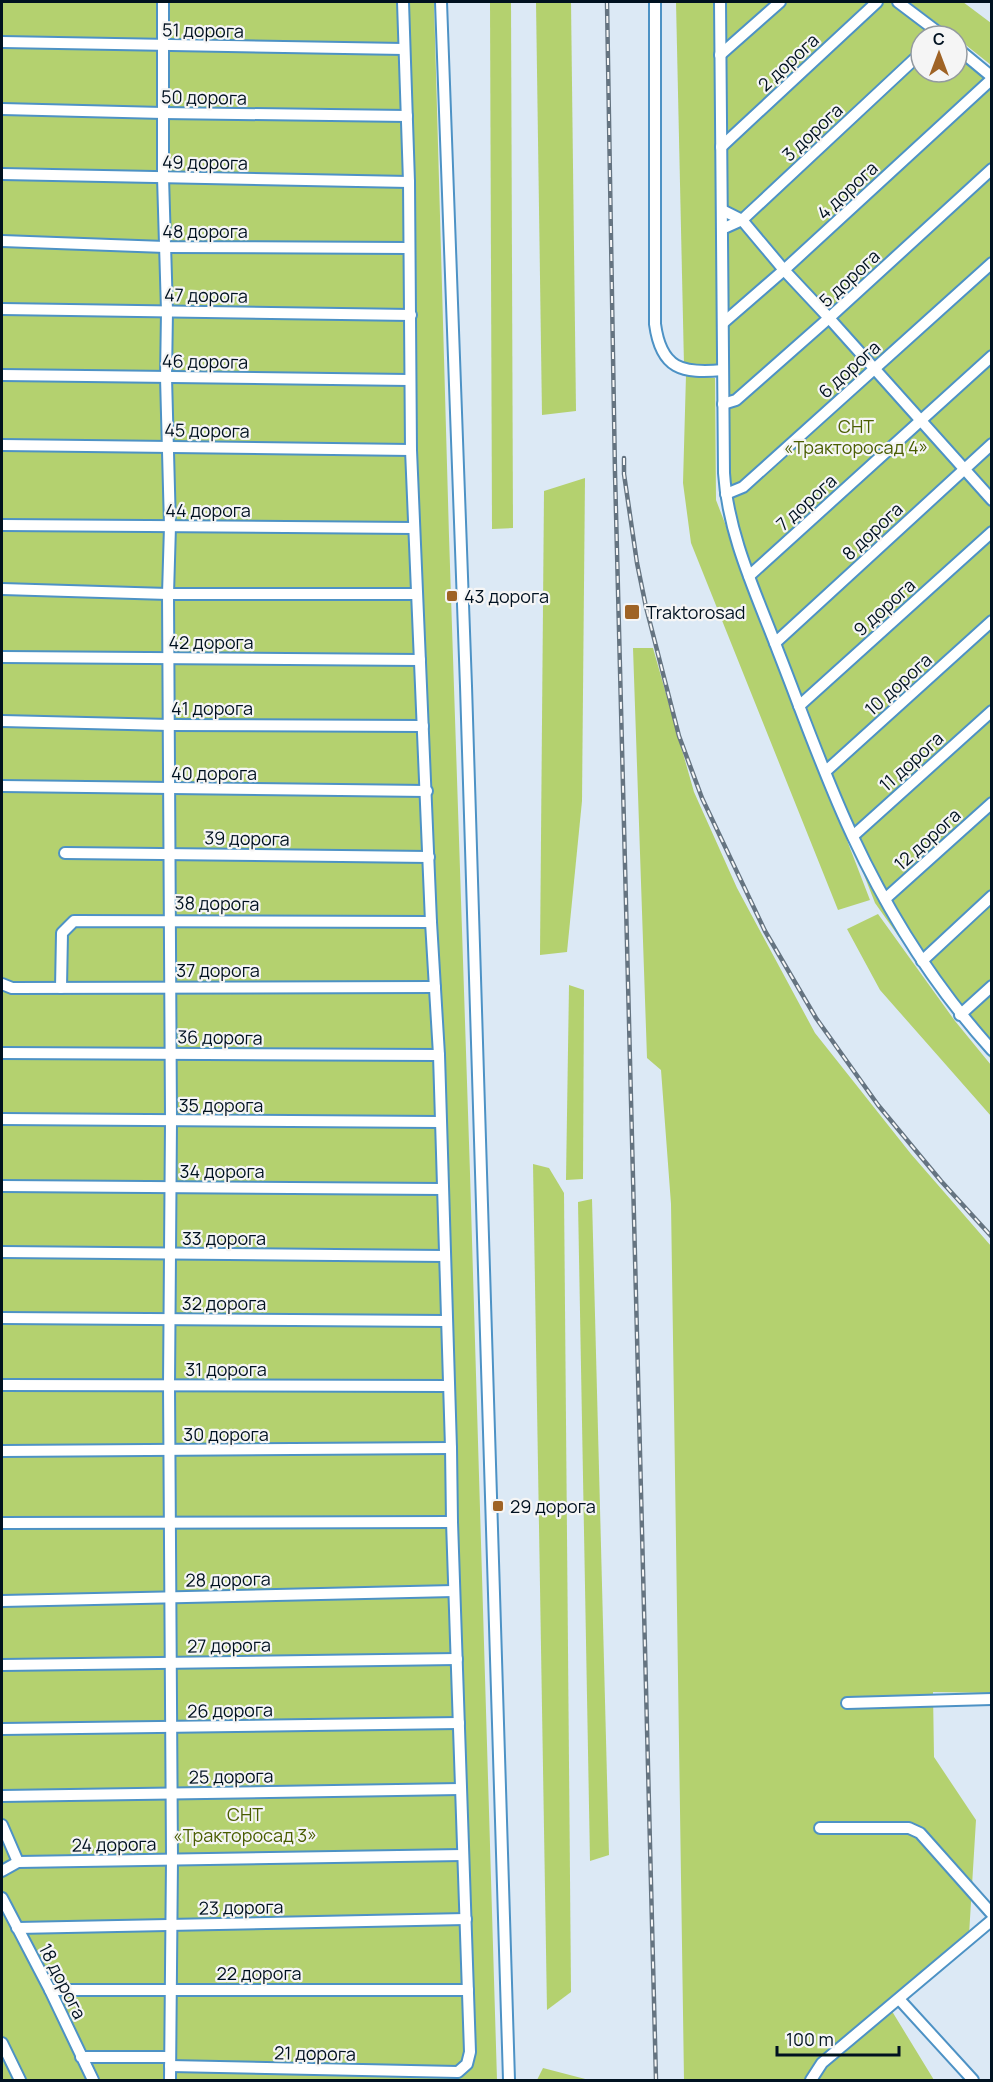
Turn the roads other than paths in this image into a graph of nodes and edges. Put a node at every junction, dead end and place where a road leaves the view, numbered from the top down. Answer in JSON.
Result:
{"nodes":[{"id":1,"x":163,"y":2,"type":"edge"},
{"id":2,"x":403,"y":2,"type":"edge"},
{"id":3,"x":441,"y":2,"type":"edge"},
{"id":4,"x":654,"y":2,"type":"edge"},
{"id":5,"x":720,"y":2,"type":"edge"},
{"id":6,"x":780,"y":2,"type":"edge"},
{"id":7,"x":877,"y":2,"type":"edge"},
{"id":8,"x":898,"y":2,"type":"edge"},
{"id":9,"x":927,"y":24,"type":"edge"},
{"id":10,"x":2,"y":42,"type":"edge"},
{"id":11,"x":163,"y":46,"type":"junction"},
{"id":12,"x":404,"y":49,"type":"junction"},
{"id":13,"x":720,"y":56,"type":"junction"},
{"id":14,"x":969,"y":58,"type":"edge"},
{"id":15,"x":909,"y":64,"type":"edge"},
{"id":16,"x":992,"y":78,"type":"edge"},
{"id":17,"x":2,"y":109,"type":"edge"},
{"id":18,"x":163,"y":113,"type":"junction"},
{"id":19,"x":407,"y":116,"type":"junction"},
{"id":20,"x":721,"y":147,"type":"junction"},
{"id":21,"x":992,"y":169,"type":"edge"},
{"id":22,"x":2,"y":174,"type":"edge"},
{"id":23,"x":163,"y":177,"type":"junction"},
{"id":24,"x":409,"y":182,"type":"junction"},
{"id":25,"x":722,"y":210,"type":"junction"},
{"id":26,"x":742,"y":220,"type":"junction"},
{"id":27,"x":722,"y":229,"type":"junction"},
{"id":28,"x":2,"y":241,"type":"edge"},
{"id":29,"x":165,"y":248,"type":"junction"},
{"id":30,"x":409,"y":248,"type":"junction"},
{"id":31,"x":992,"y":263,"type":"edge"},
{"id":32,"x":784,"y":270,"type":"junction"},
{"id":33,"x":2,"y":309,"type":"edge"},
{"id":34,"x":167,"y":311,"type":"junction"},
{"id":35,"x":411,"y":315,"type":"junction"},
{"id":36,"x":829,"y":318,"type":"junction"},
{"id":37,"x":723,"y":323,"type":"junction"},
{"id":38,"x":992,"y":356,"type":"edge"},
{"id":39,"x":873,"y":369,"type":"junction"},
{"id":40,"x":723,"y":370,"type":"junction"},
{"id":41,"x":2,"y":375,"type":"edge"},
{"id":42,"x":166,"y":378,"type":"junction"},
{"id":43,"x":409,"y":380,"type":"junction"},
{"id":44,"x":723,"y":404,"type":"junction"},
{"id":45,"x":920,"y":421,"type":"junction"},
{"id":46,"x":992,"y":444,"type":"edge"},
{"id":47,"x":2,"y":445,"type":"edge"},
{"id":48,"x":168,"y":446,"type":"junction"},
{"id":49,"x":411,"y":450,"type":"junction"},
{"id":50,"x":964,"y":469,"type":"junction"},
{"id":51,"x":726,"y":494,"type":"junction"},
{"id":52,"x":992,"y":500,"type":"edge"},
{"id":53,"x":2,"y":525,"type":"edge"},
{"id":54,"x":170,"y":526,"type":"junction"},
{"id":55,"x":414,"y":528,"type":"junction"},
{"id":56,"x":992,"y":532,"type":"edge"},
{"id":57,"x":750,"y":576,"type":"junction"},
{"id":58,"x":2,"y":589,"type":"edge"},
{"id":59,"x":168,"y":594,"type":"junction"},
{"id":60,"x":417,"y":594,"type":"junction"},
{"id":61,"x":992,"y":621,"type":"edge"},
{"id":62,"x":775,"y":643,"type":"junction"},
{"id":63,"x":2,"y":657,"type":"edge"},
{"id":64,"x":169,"y":659,"type":"junction"},
{"id":65,"x":420,"y":660,"type":"junction"},
{"id":66,"x":800,"y":706,"type":"junction"},
{"id":67,"x":992,"y":711,"type":"edge"},
{"id":68,"x":2,"y":721,"type":"edge"},
{"id":69,"x":170,"y":725,"type":"junction"},
{"id":70,"x":423,"y":726,"type":"junction"},
{"id":71,"x":826,"y":771,"type":"junction"},
{"id":72,"x":2,"y":786,"type":"edge"},
{"id":73,"x":170,"y":789,"type":"junction"},
{"id":74,"x":427,"y":791,"type":"junction"},
{"id":75,"x":992,"y":803,"type":"edge"},
{"id":76,"x":853,"y":836,"type":"junction"},
{"id":77,"x":65,"y":853,"type":"dead end"},
{"id":78,"x":170,"y":853,"type":"junction"},
{"id":79,"x":429,"y":857,"type":"junction"},
{"id":80,"x":992,"y":896,"type":"edge"},
{"id":81,"x":885,"y":899,"type":"junction"},
{"id":82,"x":169,"y":919,"type":"junction"},
{"id":83,"x":431,"y":922,"type":"junction"},
{"id":84,"x":921,"y":961,"type":"junction"},
{"id":85,"x":2,"y":984,"type":"edge"},
{"id":86,"x":171,"y":986,"type":"junction"},
{"id":87,"x":992,"y":986,"type":"edge"},
{"id":88,"x":435,"y":987,"type":"junction"},
{"id":89,"x":61,"y":988,"type":"junction"},
{"id":90,"x":960,"y":1015,"type":"junction"},
{"id":91,"x":992,"y":1050,"type":"edge"},
{"id":92,"x":2,"y":1053,"type":"edge"},
{"id":93,"x":171,"y":1053,"type":"junction"},
{"id":94,"x":439,"y":1056,"type":"junction"},
{"id":95,"x":2,"y":1119,"type":"edge"},
{"id":96,"x":171,"y":1121,"type":"junction"},
{"id":97,"x":440,"y":1122,"type":"junction"},
{"id":98,"x":2,"y":1186,"type":"edge"},
{"id":99,"x":171,"y":1188,"type":"junction"},
{"id":100,"x":442,"y":1189,"type":"junction"},
{"id":101,"x":2,"y":1252,"type":"edge"},
{"id":102,"x":171,"y":1254,"type":"junction"},
{"id":103,"x":445,"y":1256,"type":"junction"},
{"id":104,"x":2,"y":1318,"type":"edge"},
{"id":105,"x":170,"y":1319,"type":"junction"},
{"id":106,"x":447,"y":1321,"type":"junction"},
{"id":107,"x":2,"y":1385,"type":"edge"},
{"id":108,"x":169,"y":1385,"type":"junction"},
{"id":109,"x":449,"y":1386,"type":"junction"},
{"id":110,"x":451,"y":1448,"type":"junction"},
{"id":111,"x":2,"y":1451,"type":"edge"},
{"id":112,"x":169,"y":1451,"type":"junction"},
{"id":113,"x":452,"y":1522,"type":"junction"},
{"id":114,"x":2,"y":1523,"type":"edge"},
{"id":115,"x":170,"y":1524,"type":"junction"},
{"id":116,"x":454,"y":1592,"type":"junction"},
{"id":117,"x":170,"y":1597,"type":"junction"},
{"id":118,"x":2,"y":1601,"type":"edge"},
{"id":119,"x":457,"y":1659,"type":"junction"},
{"id":120,"x":170,"y":1662,"type":"junction"},
{"id":121,"x":2,"y":1665,"type":"edge"},
{"id":122,"x":992,"y":1699,"type":"edge"},
{"id":123,"x":847,"y":1703,"type":"dead end"},
{"id":124,"x":459,"y":1724,"type":"junction"},
{"id":125,"x":170,"y":1728,"type":"junction"},
{"id":126,"x":2,"y":1730,"type":"edge"},
{"id":127,"x":461,"y":1789,"type":"junction"},
{"id":128,"x":171,"y":1793,"type":"junction"},
{"id":129,"x":2,"y":1796,"type":"edge"},
{"id":130,"x":2,"y":1824,"type":"edge"},
{"id":131,"x":820,"y":1828,"type":"dead end"},
{"id":132,"x":463,"y":1855,"type":"junction"},
{"id":133,"x":172,"y":1859,"type":"junction"},
{"id":134,"x":18,"y":1862,"type":"junction"},
{"id":135,"x":2,"y":1871,"type":"edge"},
{"id":136,"x":2,"y":1898,"type":"edge"},
{"id":137,"x":992,"y":1914,"type":"edge"},
{"id":138,"x":465,"y":1919,"type":"junction"},
{"id":139,"x":992,"y":1920,"type":"edge"},
{"id":140,"x":172,"y":1924,"type":"junction"},
{"id":141,"x":17,"y":1928,"type":"junction"},
{"id":142,"x":171,"y":1989,"type":"junction"},
{"id":143,"x":50,"y":1990,"type":"junction"},
{"id":144,"x":468,"y":1990,"type":"junction"},
{"id":145,"x":900,"y":1999,"type":"junction"},
{"id":146,"x":2,"y":2043,"type":"edge"},
{"id":147,"x":81,"y":2057,"type":"junction"},
{"id":148,"x":170,"y":2061,"type":"junction"},
{"id":149,"x":20,"y":2080,"type":"edge"},
{"id":150,"x":93,"y":2080,"type":"edge"},
{"id":151,"x":170,"y":2080,"type":"edge"},
{"id":152,"x":509,"y":2080,"type":"edge"},
{"id":153,"x":812,"y":2080,"type":"edge"},
{"id":154,"x":973,"y":2080,"type":"edge"}],
"edges":[{"from":1,"to":11,"type":"street"},
{"from":2,"to":12,"type":"street"},
{"from":3,"to":152,"type":"street"},
{"from":4,"to":40,"type":"street"},
{"from":5,"to":13,"type":"street"},
{"from":6,"to":13,"type":"street"},
{"from":7,"to":20,"type":"street","name":"2 дорога"},
{"from":8,"to":9,"type":"street"},
{"from":10,"to":11,"type":"street","name":"51 дорога"},
{"from":11,"to":12,"type":"street","name":"51 дорога"},
{"from":11,"to":18,"type":"street"},
{"from":12,"to":19,"type":"street"},
{"from":13,"to":20,"type":"street"},
{"from":14,"to":16,"type":"street"},
{"from":15,"to":26,"type":"street","name":"3 дорога"},
{"from":16,"to":32,"type":"street","name":"4 дорога"},
{"from":17,"to":18,"type":"street","name":"50 дорога"},
{"from":18,"to":19,"type":"street","name":"50 дорога"},
{"from":18,"to":23,"type":"street"},
{"from":19,"to":24,"type":"street"},
{"from":20,"to":25,"type":"street"},
{"from":21,"to":36,"type":"street","name":"5 дорога"},
{"from":22,"to":23,"type":"street","name":"49 дорога"},
{"from":23,"to":24,"type":"street","name":"49 дорога"},
{"from":23,"to":29,"type":"street"},
{"from":24,"to":30,"type":"street"},
{"from":25,"to":26,"type":"street"},
{"from":25,"to":27,"type":"street"},
{"from":26,"to":27,"type":"street","name":"3 дорога"},
{"from":26,"to":32,"type":"street"},
{"from":27,"to":37,"type":"street"},
{"from":28,"to":29,"type":"street","name":"48 дорога"},
{"from":29,"to":30,"type":"street","name":"48 дорога"},
{"from":29,"to":34,"type":"street"},
{"from":30,"to":35,"type":"street"},
{"from":31,"to":39,"type":"street","name":"6 дорога"},
{"from":32,"to":36,"type":"street"},
{"from":32,"to":37,"type":"street","name":"4 дорога"},
{"from":33,"to":34,"type":"street","name":"47 дорога"},
{"from":34,"to":35,"type":"street","name":"47 дорога"},
{"from":34,"to":42,"type":"street"},
{"from":35,"to":43,"type":"street"},
{"from":36,"to":39,"type":"street"},
{"from":36,"to":44,"type":"street","name":"5 дорога"},
{"from":37,"to":40,"type":"street"},
{"from":38,"to":45,"type":"street","name":"7 дорога"},
{"from":39,"to":45,"type":"street"},
{"from":39,"to":51,"type":"street","name":"6 дорога"},
{"from":40,"to":44,"type":"street"},
{"from":41,"to":42,"type":"street","name":"46 дорога"},
{"from":42,"to":43,"type":"street","name":"46 дорога"},
{"from":42,"to":48,"type":"street"},
{"from":43,"to":49,"type":"street"},
{"from":44,"to":51,"type":"street"},
{"from":45,"to":50,"type":"street"},
{"from":45,"to":57,"type":"street","name":"7 дорога"},
{"from":46,"to":50,"type":"street","name":"8 дорога"},
{"from":47,"to":48,"type":"street","name":"45 дорога"},
{"from":48,"to":49,"type":"street","name":"45 дорога"},
{"from":48,"to":54,"type":"street"},
{"from":49,"to":55,"type":"street"},
{"from":50,"to":52,"type":"street"},
{"from":50,"to":62,"type":"street","name":"8 дорога"},
{"from":51,"to":57,"type":"street"},
{"from":53,"to":54,"type":"street","name":"44 дорога"},
{"from":54,"to":55,"type":"street","name":"44 дорога"},
{"from":54,"to":59,"type":"street"},
{"from":55,"to":60,"type":"street"},
{"from":56,"to":66,"type":"street","name":"9 дорога"},
{"from":57,"to":62,"type":"street"},
{"from":58,"to":59,"type":"street"},
{"from":59,"to":60,"type":"street"},
{"from":59,"to":64,"type":"street"},
{"from":60,"to":65,"type":"street"},
{"from":61,"to":71,"type":"street","name":"10 дорога"},
{"from":62,"to":66,"type":"street"},
{"from":63,"to":64,"type":"street","name":"42 дорога"},
{"from":64,"to":65,"type":"street","name":"42 дорога"},
{"from":64,"to":69,"type":"street"},
{"from":65,"to":70,"type":"street"},
{"from":66,"to":71,"type":"street"},
{"from":67,"to":76,"type":"street","name":"11 дорога"},
{"from":68,"to":69,"type":"street","name":"41 дорога"},
{"from":69,"to":70,"type":"street","name":"41 дорога"},
{"from":69,"to":73,"type":"street"},
{"from":70,"to":74,"type":"street"},
{"from":71,"to":76,"type":"street"},
{"from":72,"to":73,"type":"street","name":"40 дорога"},
{"from":73,"to":74,"type":"street","name":"40 дорога"},
{"from":73,"to":78,"type":"street"},
{"from":74,"to":79,"type":"street"},
{"from":75,"to":81,"type":"street","name":"12 дорога"},
{"from":76,"to":81,"type":"street"},
{"from":77,"to":78,"type":"street","name":"39 дорога"},
{"from":78,"to":79,"type":"street","name":"39 дорога"},
{"from":78,"to":82,"type":"street"},
{"from":79,"to":83,"type":"street"},
{"from":80,"to":84,"type":"street"},
{"from":81,"to":84,"type":"street"},
{"from":82,"to":83,"type":"street","name":"38 дорога"},
{"from":82,"to":86,"type":"street"},
{"from":82,"to":89,"type":"street","name":"38 дорога"},
{"from":83,"to":88,"type":"street"},
{"from":84,"to":90,"type":"street"},
{"from":85,"to":89,"type":"street","name":"37 дорога"},
{"from":86,"to":88,"type":"street","name":"37 дорога"},
{"from":86,"to":89,"type":"street","name":"37 дорога"},
{"from":86,"to":93,"type":"street"},
{"from":87,"to":90,"type":"street"},
{"from":88,"to":94,"type":"street"},
{"from":90,"to":91,"type":"street"},
{"from":92,"to":93,"type":"street","name":"36 дорога"},
{"from":93,"to":94,"type":"street","name":"36 дорога"},
{"from":93,"to":96,"type":"street"},
{"from":94,"to":97,"type":"street"},
{"from":95,"to":96,"type":"street","name":"35 дорога"},
{"from":96,"to":97,"type":"street","name":"35 дорога"},
{"from":96,"to":99,"type":"street"},
{"from":97,"to":100,"type":"street"},
{"from":98,"to":99,"type":"street","name":"34 дорога"},
{"from":99,"to":100,"type":"street","name":"34 дорога"},
{"from":99,"to":102,"type":"street"},
{"from":100,"to":103,"type":"street"},
{"from":101,"to":102,"type":"street","name":"33 дорога"},
{"from":102,"to":103,"type":"street","name":"33 дорога"},
{"from":102,"to":105,"type":"street"},
{"from":103,"to":106,"type":"street"},
{"from":104,"to":105,"type":"street","name":"32 дорога"},
{"from":105,"to":106,"type":"street","name":"32 дорога"},
{"from":105,"to":108,"type":"street"},
{"from":106,"to":109,"type":"street"},
{"from":107,"to":108,"type":"street","name":"31 дорога"},
{"from":108,"to":109,"type":"street","name":"31 дорога"},
{"from":108,"to":112,"type":"street"},
{"from":109,"to":110,"type":"street"},
{"from":110,"to":112,"type":"street","name":"30 дорога"},
{"from":110,"to":113,"type":"street"},
{"from":111,"to":112,"type":"street","name":"30 дорога"},
{"from":112,"to":115,"type":"street"},
{"from":113,"to":115,"type":"street"},
{"from":113,"to":116,"type":"street"},
{"from":114,"to":115,"type":"street"},
{"from":115,"to":117,"type":"street"},
{"from":116,"to":117,"type":"street","name":"28 дорога"},
{"from":116,"to":119,"type":"street"},
{"from":117,"to":118,"type":"street","name":"28 дорога"},
{"from":117,"to":120,"type":"street"},
{"from":119,"to":120,"type":"street","name":"27 дорога"},
{"from":119,"to":124,"type":"street"},
{"from":120,"to":121,"type":"street","name":"27 дорога"},
{"from":120,"to":125,"type":"street"},
{"from":122,"to":123,"type":"street"},
{"from":124,"to":125,"type":"street","name":"26 дорога"},
{"from":124,"to":127,"type":"street"},
{"from":125,"to":126,"type":"street","name":"26 дорога"},
{"from":125,"to":128,"type":"street"},
{"from":127,"to":128,"type":"street","name":"25 дорога"},
{"from":127,"to":132,"type":"street"},
{"from":128,"to":129,"type":"street","name":"25 дорога"},
{"from":128,"to":133,"type":"street"},
{"from":130,"to":134,"type":"street"},
{"from":131,"to":137,"type":"street"},
{"from":132,"to":133,"type":"street","name":"24 дорога"},
{"from":132,"to":138,"type":"street"},
{"from":133,"to":134,"type":"street","name":"24 дорога"},
{"from":133,"to":140,"type":"street"},
{"from":134,"to":135,"type":"street"},
{"from":136,"to":141,"type":"street","name":"18 дорога"},
{"from":138,"to":140,"type":"street","name":"23 дорога"},
{"from":138,"to":144,"type":"street"},
{"from":139,"to":145,"type":"street"},
{"from":140,"to":141,"type":"street","name":"23 дорога"},
{"from":140,"to":142,"type":"street"},
{"from":141,"to":143,"type":"street","name":"18 дорога"},
{"from":142,"to":143,"type":"street","name":"22 дорога"},
{"from":142,"to":144,"type":"street","name":"22 дорога"},
{"from":142,"to":148,"type":"street"},
{"from":143,"to":147,"type":"street","name":"18 дорога"},
{"from":144,"to":148,"type":"street","name":"21 дорога"},
{"from":145,"to":153,"type":"street"},
{"from":145,"to":154,"type":"street"},
{"from":146,"to":149,"type":"street"},
{"from":147,"to":148,"type":"street","name":"21 дорога"},
{"from":147,"to":150,"type":"street","name":"18 дорога"},
{"from":148,"to":151,"type":"street"}]}
